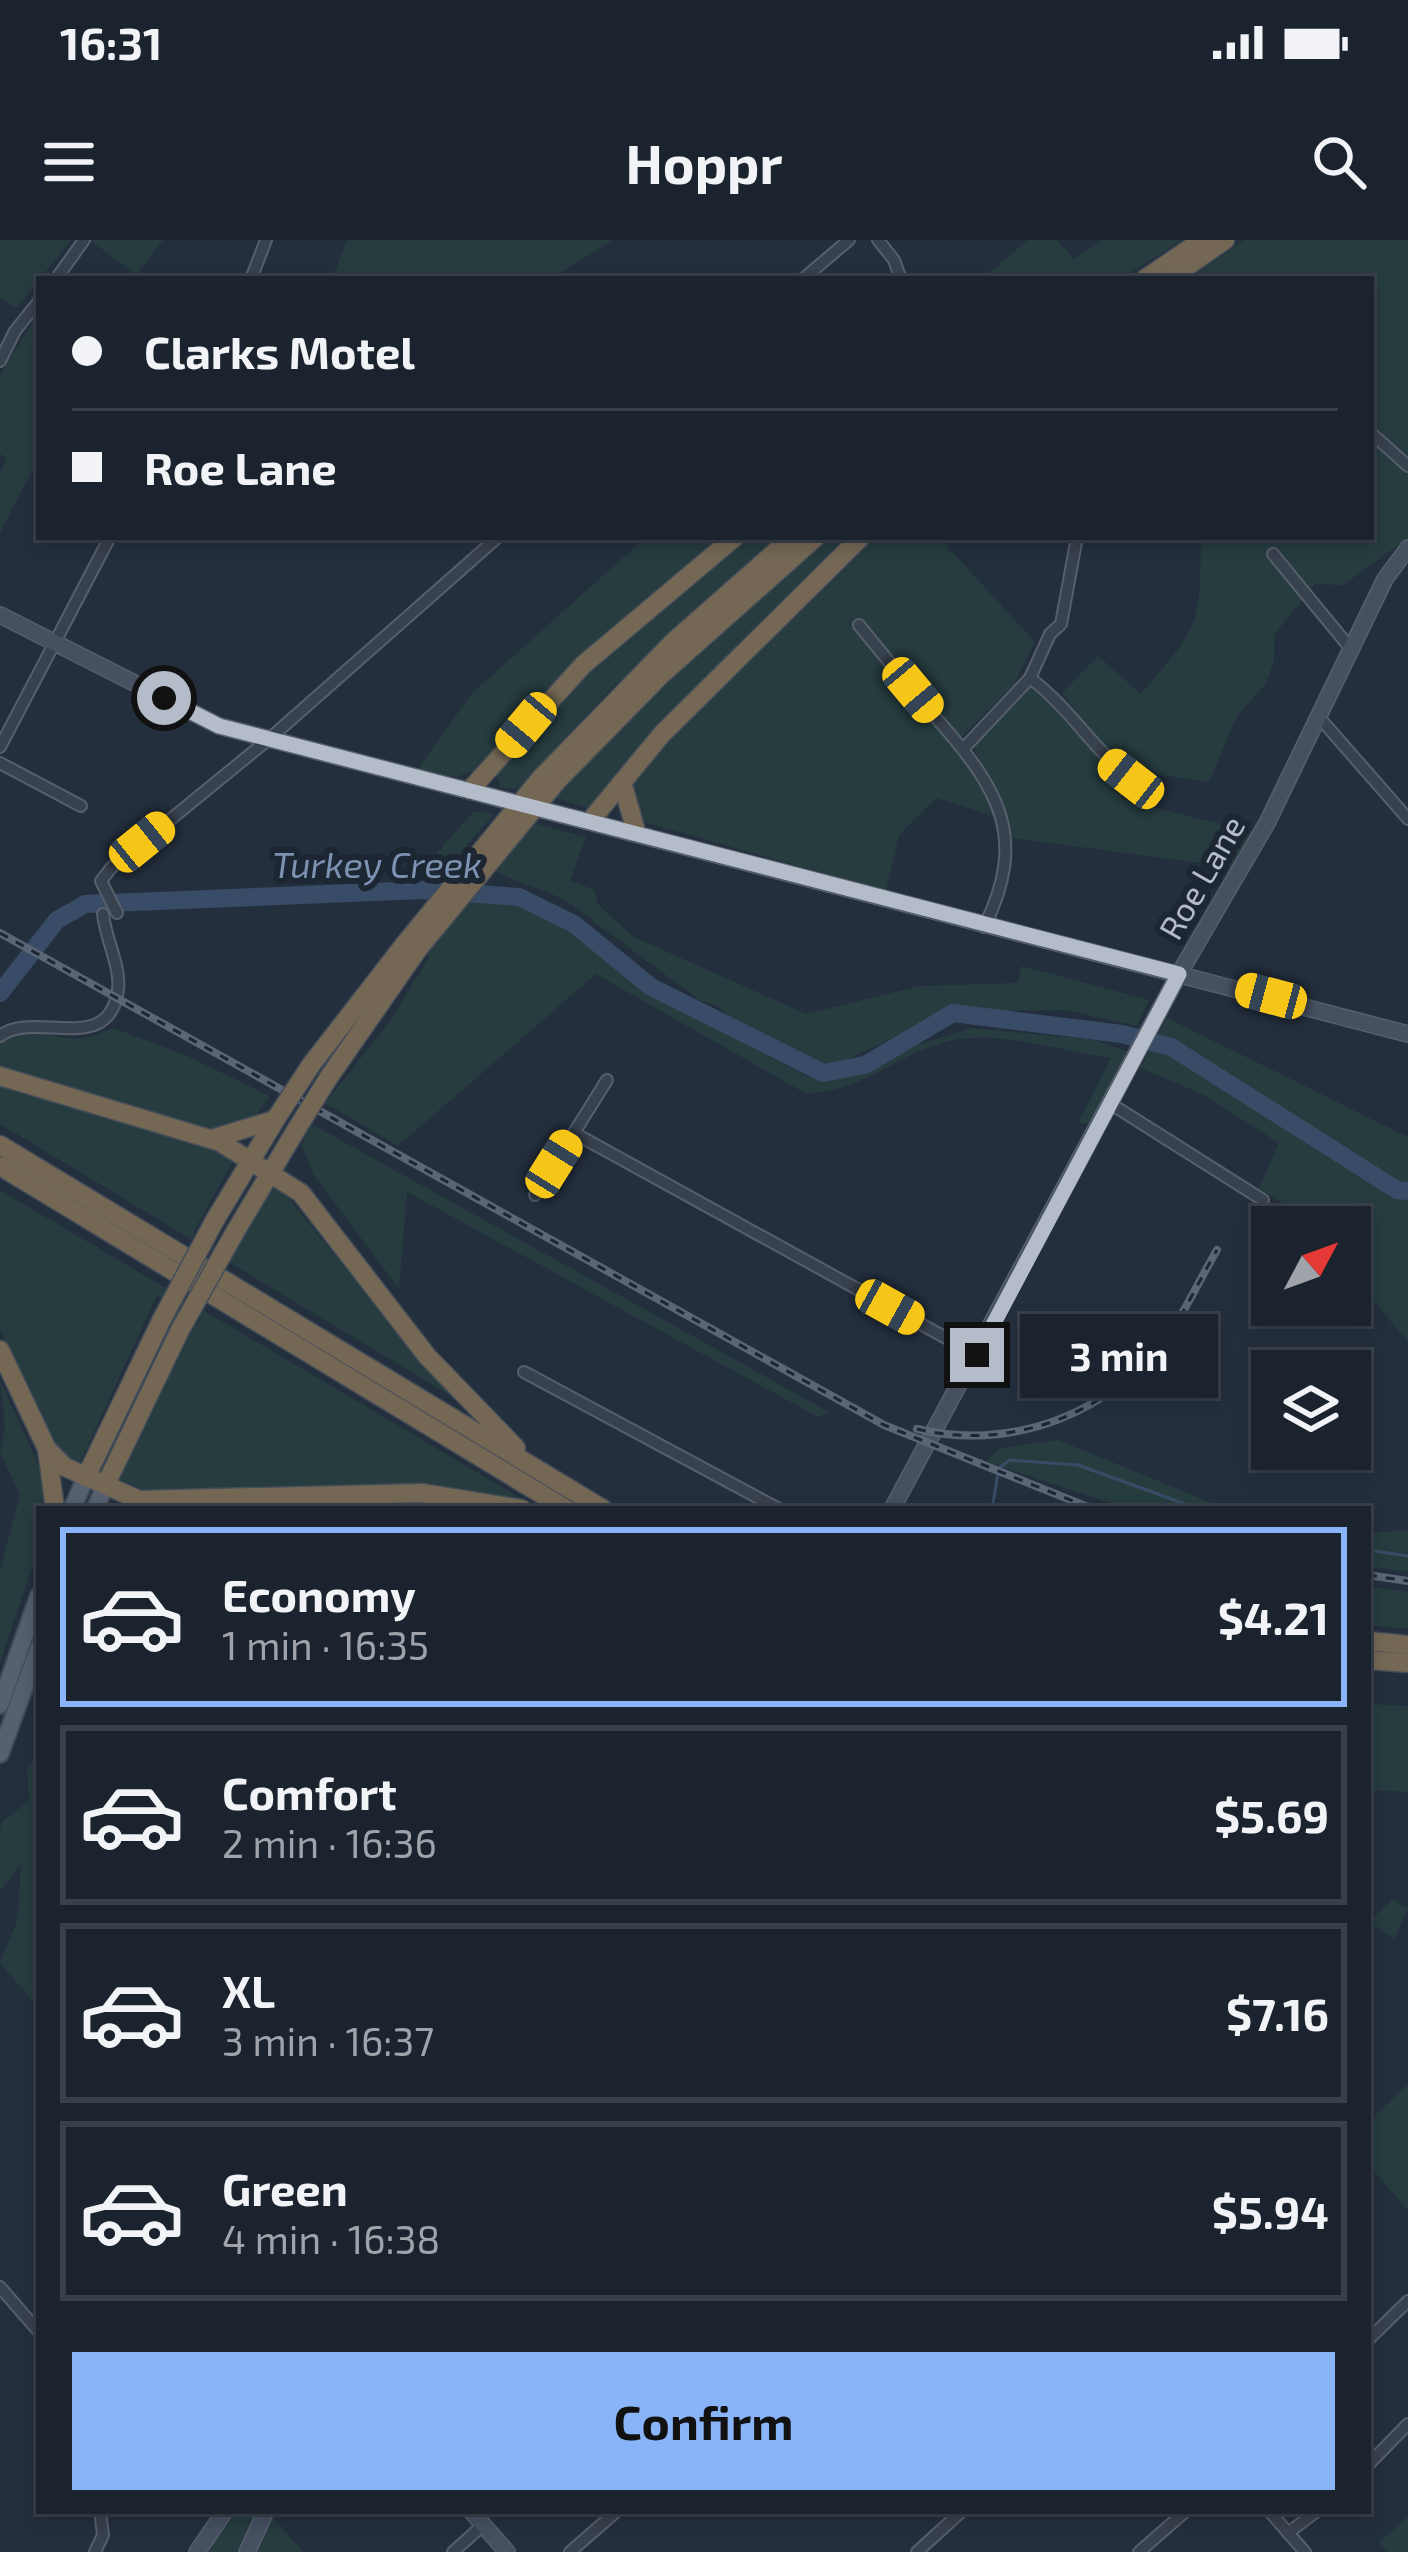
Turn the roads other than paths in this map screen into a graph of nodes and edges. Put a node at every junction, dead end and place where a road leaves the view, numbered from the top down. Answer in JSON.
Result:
{"nodes":[{"id":1,"x":84,"y":240,"type":"edge"},
{"id":2,"x":266,"y":240,"type":"edge"},
{"id":3,"x":848,"y":240,"type":"edge"},
{"id":4,"x":878,"y":240,"type":"edge"},
{"id":5,"x":1202,"y":240,"type":"edge"},
{"id":6,"x":1226,"y":240,"type":"edge"},
{"id":7,"x":58,"y":276,"type":"edge"},
{"id":8,"x":252,"y":276,"type":"edge"},
{"id":9,"x":806,"y":276,"type":"edge"},
{"id":10,"x":900,"y":276,"type":"edge"},
{"id":11,"x":1149,"y":276,"type":"edge"},
{"id":12,"x":1173,"y":276,"type":"edge"},
{"id":13,"x":36,"y":306,"type":"edge"},
{"id":14,"x":0,"y":361,"type":"edge"},
{"id":15,"x":1374,"y":436,"type":"edge"},
{"id":16,"x":1408,"y":466,"type":"edge"},
{"id":17,"x":108,"y":540,"type":"edge"},
{"id":18,"x":491,"y":540,"type":"edge"},
{"id":19,"x":731,"y":540,"type":"edge"},
{"id":20,"x":789,"y":540,"type":"edge"},
{"id":21,"x":812,"y":540,"type":"edge"},
{"id":22,"x":858,"y":540,"type":"edge"},
{"id":23,"x":1076,"y":540,"type":"edge"},
{"id":24,"x":1408,"y":548,"type":"edge"},
{"id":25,"x":1274,"y":554,"type":"dead end"},
{"id":26,"x":0,"y":615,"type":"edge"},
{"id":27,"x":859,"y":626,"type":"dead end"},
{"id":28,"x":52,"y":640,"type":"junction"},
{"id":29,"x":1351,"y":649,"type":"junction"},
{"id":30,"x":1030,"y":678,"type":"junction"},
{"id":31,"x":1318,"y":716,"type":"junction"},
{"id":32,"x":269,"y":739,"type":"junction"},
{"id":33,"x":0,"y":747,"type":"edge"},
{"id":34,"x":965,"y":747,"type":"junction"},
{"id":35,"x":0,"y":763,"type":"edge"},
{"id":36,"x":549,"y":779,"type":"junction"},
{"id":37,"x":1131,"y":779,"type":"dead end"},
{"id":38,"x":622,"y":782,"type":"junction"},
{"id":39,"x":470,"y":790,"type":"junction"},
{"id":40,"x":81,"y":806,"type":"dead end"},
{"id":41,"x":1408,"y":819,"type":"edge"},
{"id":42,"x":591,"y":820,"type":"junction"},
{"id":43,"x":636,"y":830,"type":"junction"},
{"id":44,"x":984,"y":926,"type":"junction"},
{"id":45,"x":411,"y":947,"type":"junction"},
{"id":46,"x":1179,"y":974,"type":"junction"},
{"id":47,"x":1408,"y":1034,"type":"edge"},
{"id":48,"x":0,"y":1036,"type":"edge"},
{"id":49,"x":9,"y":1079,"type":"edge"},
{"id":50,"x":607,"y":1080,"type":"dead end"},
{"id":51,"x":1111,"y":1104,"type":"junction"},
{"id":52,"x":276,"y":1119,"type":"junction"},
{"id":53,"x":574,"y":1133,"type":"junction"},
{"id":54,"x":291,"y":1138,"type":"junction"},
{"id":55,"x":211,"y":1139,"type":"junction"},
{"id":56,"x":0,"y":1145,"type":"edge"},
{"id":57,"x":248,"y":1162,"type":"junction"},
{"id":58,"x":0,"y":1166,"type":"edge"},
{"id":59,"x":269,"y":1174,"type":"junction"},
{"id":60,"x":301,"y":1193,"type":"junction"},
{"id":61,"x":535,"y":1195,"type":"dead end"},
{"id":62,"x":1263,"y":1200,"type":"dead end"},
{"id":63,"x":0,"y":1350,"type":"edge"},
{"id":64,"x":977,"y":1355,"type":"junction"},
{"id":65,"x":524,"y":1372,"type":"dead end"},
{"id":66,"x":47,"y":1449,"type":"junction"},
{"id":67,"x":537,"y":1468,"type":"junction"},
{"id":68,"x":86,"y":1477,"type":"junction"},
{"id":69,"x":106,"y":1484,"type":"junction"},
{"id":70,"x":167,"y":1504,"type":"edge"},
{"id":71,"x":55,"y":1506,"type":"edge"},
{"id":72,"x":73,"y":1506,"type":"edge"},
{"id":73,"x":96,"y":1506,"type":"edge"},
{"id":74,"x":503,"y":1506,"type":"edge"},
{"id":75,"x":561,"y":1506,"type":"edge"},
{"id":76,"x":598,"y":1506,"type":"edge"},
{"id":77,"x":773,"y":1506,"type":"edge"},
{"id":78,"x":894,"y":1506,"type":"edge"},
{"id":79,"x":36,"y":1603,"type":"edge"},
{"id":80,"x":1371,"y":1641,"type":"edge"},
{"id":81,"x":1408,"y":1645,"type":"edge"},
{"id":82,"x":36,"y":1655,"type":"edge"},
{"id":83,"x":1371,"y":1660,"type":"edge"},
{"id":84,"x":1408,"y":1664,"type":"edge"},
{"id":85,"x":0,"y":1705,"type":"edge"},
{"id":86,"x":0,"y":1754,"type":"edge"},
{"id":87,"x":0,"y":2287,"type":"edge"},
{"id":88,"x":1408,"y":2301,"type":"edge"},
{"id":89,"x":36,"y":2329,"type":"edge"},
{"id":90,"x":1371,"y":2337,"type":"edge"},
{"id":91,"x":1408,"y":2424,"type":"edge"},
{"id":92,"x":1371,"y":2462,"type":"edge"},
{"id":93,"x":100,"y":2514,"type":"edge"},
{"id":94,"x":223,"y":2514,"type":"edge"},
{"id":95,"x":265,"y":2514,"type":"edge"},
{"id":96,"x":474,"y":2514,"type":"edge"},
{"id":97,"x":614,"y":2514,"type":"edge"},
{"id":98,"x":959,"y":2514,"type":"edge"},
{"id":99,"x":1183,"y":2514,"type":"edge"},
{"id":100,"x":1272,"y":2514,"type":"edge"},
{"id":101,"x":1313,"y":2514,"type":"edge"},
{"id":102,"x":483,"y":2525,"type":"junction"},
{"id":103,"x":1288,"y":2533,"type":"junction"},
{"id":104,"x":95,"y":2552,"type":"edge"},
{"id":105,"x":197,"y":2552,"type":"edge"},
{"id":106,"x":247,"y":2552,"type":"edge"},
{"id":107,"x":452,"y":2552,"type":"edge"},
{"id":108,"x":507,"y":2552,"type":"edge"},
{"id":109,"x":570,"y":2552,"type":"edge"},
{"id":110,"x":917,"y":2552,"type":"edge"},
{"id":111,"x":1139,"y":2552,"type":"edge"},
{"id":112,"x":1305,"y":2552,"type":"edge"}],
"edges":[{"from":1,"to":7,"type":"street"},
{"from":2,"to":8,"type":"street"},
{"from":3,"to":9,"type":"street"},
{"from":4,"to":10,"type":"street"},
{"from":5,"to":11,"type":"highway"},
{"from":6,"to":12,"type":"highway"},
{"from":13,"to":14,"type":"street"},
{"from":15,"to":16,"type":"street"},
{"from":17,"to":28,"type":"street"},
{"from":18,"to":32,"type":"street"},
{"from":19,"to":39,"type":"highway"},
{"from":20,"to":36,"type":"highway"},
{"from":21,"to":36,"type":"highway"},
{"from":22,"to":38,"type":"highway"},
{"from":23,"to":30,"type":"street"},
{"from":24,"to":29,"type":"main road","name":"Roe Lane"},
{"from":25,"to":29,"type":"street"},
{"from":26,"to":28,"type":"main road"},
{"from":27,"to":34,"type":"street"},
{"from":28,"to":32,"type":"main road"},
{"from":28,"to":33,"type":"street"},
{"from":29,"to":31,"type":"main road","name":"Roe Lane"},
{"from":30,"to":34,"type":"street"},
{"from":30,"to":37,"type":"street"},
{"from":31,"to":41,"type":"street"},
{"from":31,"to":46,"type":"main road","name":"Roe Lane"},
{"from":32,"to":39,"type":"main road"},
{"from":32,"to":48,"type":"street"},
{"from":34,"to":44,"type":"street"},
{"from":35,"to":40,"type":"street"},
{"from":36,"to":45,"type":"highway","bridge":true},
{"from":38,"to":42,"type":"highway"},
{"from":38,"to":43,"type":"highway"},
{"from":39,"to":42,"type":"main road"},
{"from":42,"to":43,"type":"main road"},
{"from":43,"to":44,"type":"main road"},
{"from":44,"to":46,"type":"main road"},
{"from":45,"to":52,"type":"highway","bridge":true},
{"from":45,"to":54,"type":"highway","bridge":true},
{"from":46,"to":47,"type":"main road"},
{"from":46,"to":51,"type":"main road","name":"Roe Lane"},
{"from":49,"to":55,"type":"highway"},
{"from":50,"to":53,"type":"street"},
{"from":51,"to":62,"type":"street"},
{"from":51,"to":64,"type":"main road","name":"Roe Lane"},
{"from":52,"to":55,"type":"highway"},
{"from":52,"to":57,"type":"highway"},
{"from":53,"to":61,"type":"street"},
{"from":53,"to":64,"type":"street"},
{"from":54,"to":59,"type":"highway"},
{"from":54,"to":60,"type":"highway"},
{"from":55,"to":57,"type":"highway"},
{"from":56,"to":67,"type":"highway"},
{"from":57,"to":59,"type":"highway"},
{"from":57,"to":68,"type":"highway","bridge":true},
{"from":58,"to":75,"type":"highway"},
{"from":59,"to":60,"type":"highway"},
{"from":59,"to":69,"type":"highway","bridge":true},
{"from":60,"to":67,"type":"highway"},
{"from":63,"to":66,"type":"highway"},
{"from":64,"to":78,"type":"main road","name":"Roe Lane"},
{"from":65,"to":77,"type":"street"},
{"from":66,"to":68,"type":"highway"},
{"from":66,"to":71,"type":"highway"},
{"from":67,"to":76,"type":"highway"},
{"from":68,"to":69,"type":"highway"},
{"from":68,"to":72,"type":"main road"},
{"from":69,"to":70,"type":"highway"},
{"from":69,"to":73,"type":"main road"},
{"from":70,"to":74,"type":"highway"},
{"from":79,"to":85,"type":"main road"},
{"from":80,"to":81,"type":"highway"},
{"from":82,"to":86,"type":"main road"},
{"from":83,"to":84,"type":"highway"},
{"from":87,"to":89,"type":"street"},
{"from":88,"to":90,"type":"street"},
{"from":91,"to":92,"type":"street"},
{"from":93,"to":104,"type":"street"},
{"from":94,"to":105,"type":"main road"},
{"from":95,"to":106,"type":"main road"},
{"from":96,"to":102,"type":"main road"},
{"from":97,"to":109,"type":"street"},
{"from":98,"to":110,"type":"street"},
{"from":99,"to":111,"type":"street"},
{"from":100,"to":103,"type":"street"},
{"from":101,"to":103,"type":"street"},
{"from":102,"to":107,"type":"street"},
{"from":102,"to":108,"type":"main road"},
{"from":103,"to":112,"type":"street"}]}
